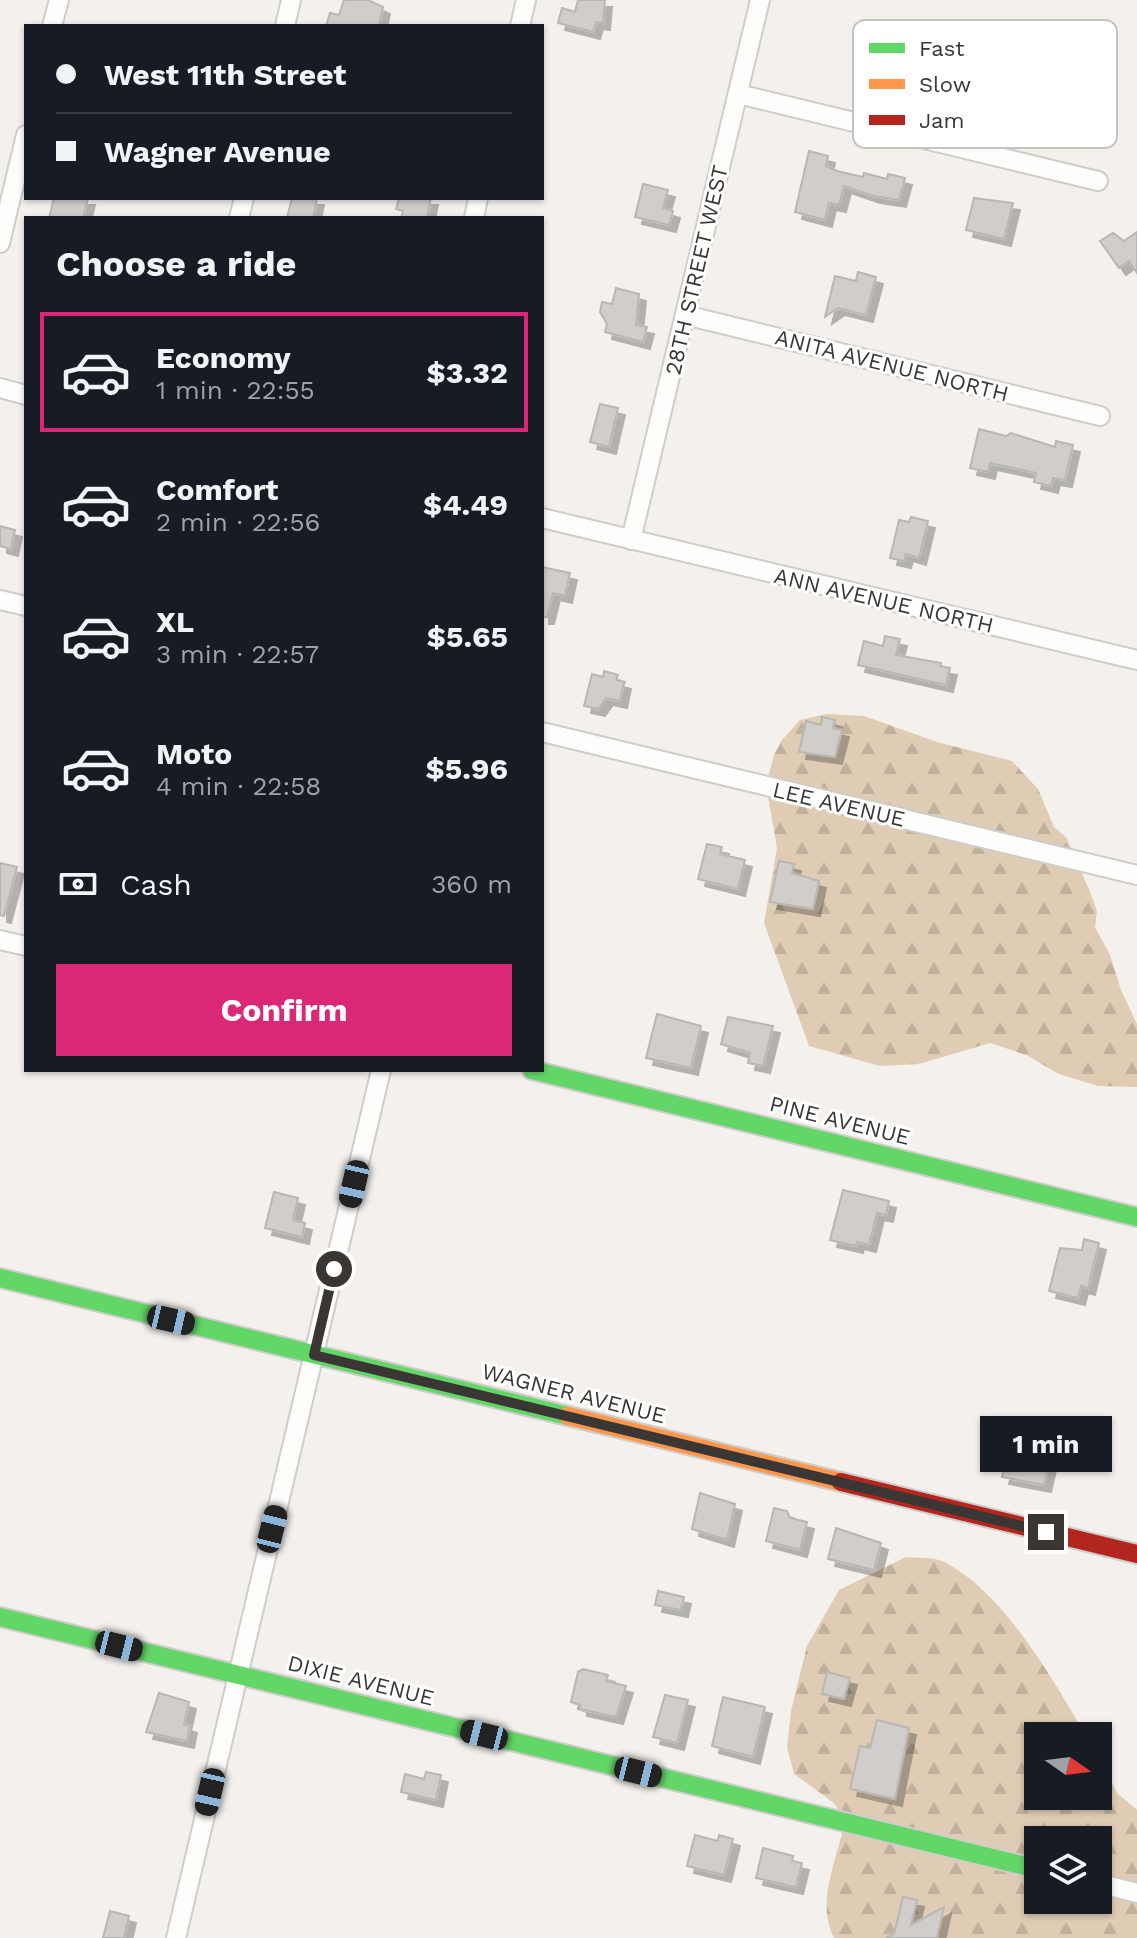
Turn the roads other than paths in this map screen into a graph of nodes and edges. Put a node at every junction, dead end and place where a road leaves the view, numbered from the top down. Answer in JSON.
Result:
{"nodes":[{"id":1,"x":59,"y":0,"type":"edge"},
{"id":2,"x":291,"y":0,"type":"edge"},
{"id":3,"x":526,"y":0,"type":"edge"},
{"id":4,"x":760,"y":0,"type":"edge"},
{"id":5,"x":53,"y":24,"type":"edge"},
{"id":6,"x":285,"y":24,"type":"edge"},
{"id":7,"x":520,"y":24,"type":"edge"},
{"id":8,"x":738,"y":94,"type":"junction"},
{"id":9,"x":853,"y":122,"type":"edge"},
{"id":10,"x":24,"y":143,"type":"edge"},
{"id":11,"x":961,"y":148,"type":"edge"},
{"id":12,"x":1098,"y":181,"type":"dead end"},
{"id":13,"x":0,"y":243,"type":"edge"},
{"id":14,"x":685,"y":315,"type":"junction"},
{"id":15,"x":0,"y":388,"type":"edge"},
{"id":16,"x":24,"y":394,"type":"edge"},
{"id":17,"x":1100,"y":416,"type":"dead end"},
{"id":18,"x":544,"y":518,"type":"edge"},
{"id":19,"x":631,"y":540,"type":"junction"},
{"id":20,"x":0,"y":600,"type":"edge"},
{"id":21,"x":24,"y":606,"type":"edge"},
{"id":22,"x":1137,"y":660,"type":"edge"},
{"id":23,"x":544,"y":732,"type":"edge"},
{"id":24,"x":1137,"y":875,"type":"edge"},
{"id":25,"x":0,"y":940,"type":"edge"},
{"id":26,"x":24,"y":946,"type":"edge"},
{"id":27,"x":381,"y":1072,"type":"edge"},
{"id":28,"x":540,"y":1072,"type":"edge"},
{"id":29,"x":1137,"y":1217,"type":"edge"},
{"id":30,"x":0,"y":1278,"type":"edge"},
{"id":31,"x":314,"y":1355,"type":"junction"},
{"id":32,"x":1137,"y":1554,"type":"edge"},
{"id":33,"x":0,"y":1617,"type":"edge"},
{"id":34,"x":238,"y":1675,"type":"junction"},
{"id":35,"x":1024,"y":1866,"type":"edge"},
{"id":36,"x":1112,"y":1887,"type":"edge"},
{"id":37,"x":1137,"y":1893,"type":"edge"},
{"id":38,"x":176,"y":1938,"type":"edge"}],
"edges":[{"from":1,"to":5,"type":"street"},
{"from":2,"to":6,"type":"street"},
{"from":3,"to":7,"type":"street"},
{"from":4,"to":8,"type":"street","name":"28TH STREET WEST"},
{"from":8,"to":9,"type":"street"},
{"from":8,"to":14,"type":"street","name":"28TH STREET WEST"},
{"from":10,"to":13,"type":"street"},
{"from":11,"to":12,"type":"street"},
{"from":14,"to":17,"type":"street","name":"ANITA AVENUE NORTH"},
{"from":14,"to":19,"type":"street","name":"28TH STREET WEST"},
{"from":15,"to":16,"type":"street"},
{"from":18,"to":19,"type":"street","name":"ANN AVENUE NORTH"},
{"from":19,"to":22,"type":"street","name":"ANN AVENUE NORTH"},
{"from":20,"to":21,"type":"street"},
{"from":23,"to":24,"type":"street","name":"LEE AVENUE"},
{"from":25,"to":26,"type":"street"},
{"from":27,"to":31,"type":"street"},
{"from":28,"to":29,"type":"street","name":"PINE AVENUE"},
{"from":30,"to":31,"type":"street","name":"WAGNER AVENUE"},
{"from":31,"to":32,"type":"street","name":"WAGNER AVENUE"},
{"from":31,"to":34,"type":"street"},
{"from":33,"to":34,"type":"street","name":"DIXIE AVENUE"},
{"from":34,"to":35,"type":"street","name":"DIXIE AVENUE"},
{"from":34,"to":38,"type":"street"},
{"from":36,"to":37,"type":"street"}]}
